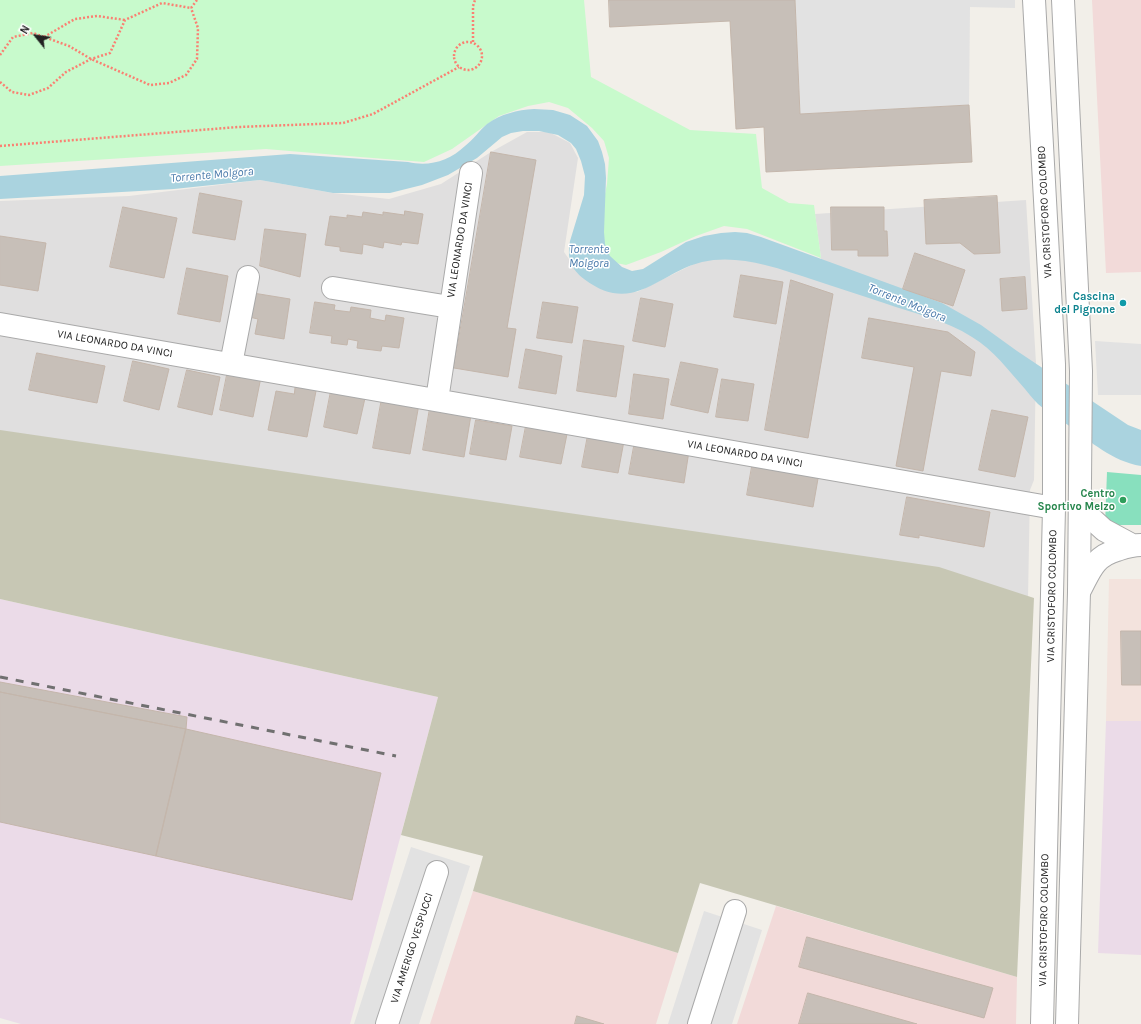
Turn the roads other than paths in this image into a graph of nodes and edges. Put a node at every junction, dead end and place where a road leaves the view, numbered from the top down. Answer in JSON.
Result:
{"nodes":[{"id":1,"x":1034,"y":0,"type":"edge"},
{"id":2,"x":1063,"y":0,"type":"edge"},
{"id":3,"x":471,"y":173,"type":"dead end"},
{"id":4,"x":248,"y":277,"type":"dead end"},
{"id":5,"x":333,"y":288,"type":"dead end"},
{"id":6,"x":450,"y":307,"type":"junction"},
{"id":7,"x":0,"y":324,"type":"edge"},
{"id":8,"x":231,"y":364,"type":"junction"},
{"id":9,"x":436,"y":400,"type":"junction"},
{"id":10,"x":1080,"y":503,"type":"junction"},
{"id":11,"x":1054,"y":508,"type":"junction"},
{"id":12,"x":1136,"y":545,"type":"edge"},
{"id":13,"x":1079,"y":592,"type":"junction"},
{"id":14,"x":437,"y":872,"type":"dead end"},
{"id":15,"x":735,"y":911,"type":"dead end"},
{"id":16,"x":387,"y":1024,"type":"edge"},
{"id":17,"x":699,"y":1024,"type":"edge"},
{"id":18,"x":1042,"y":1024,"type":"edge"},
{"id":19,"x":1067,"y":1024,"type":"edge"}],
"edges":[{"from":1,"to":11,"type":"street","name":"VIA CRISTOFORO COLOMBO"},
{"from":2,"to":10,"type":"street"},
{"from":3,"to":6,"type":"street","name":"VIA LEONARDO DA VINCI"},
{"from":4,"to":8,"type":"street"},
{"from":5,"to":6,"type":"street","name":"VIA LEONARDO DA VINCI"},
{"from":6,"to":9,"type":"street","name":"VIA LEONARDO DA VINCI"},
{"from":7,"to":8,"type":"street","name":"VIA LEONARDO DA VINCI"},
{"from":8,"to":9,"type":"street","name":"VIA LEONARDO DA VINCI"},
{"from":9,"to":11,"type":"street","name":"VIA LEONARDO DA VINCI"},
{"from":10,"to":12,"type":"street"},
{"from":10,"to":13,"type":"street"},
{"from":11,"to":18,"type":"street","name":"VIA CRISTOFORO COLOMBO"},
{"from":12,"to":13,"type":"street"},
{"from":13,"to":19,"type":"street"},
{"from":14,"to":16,"type":"street","name":"VIA AMERIGO VESPUCCI"},
{"from":15,"to":17,"type":"street"}]}
